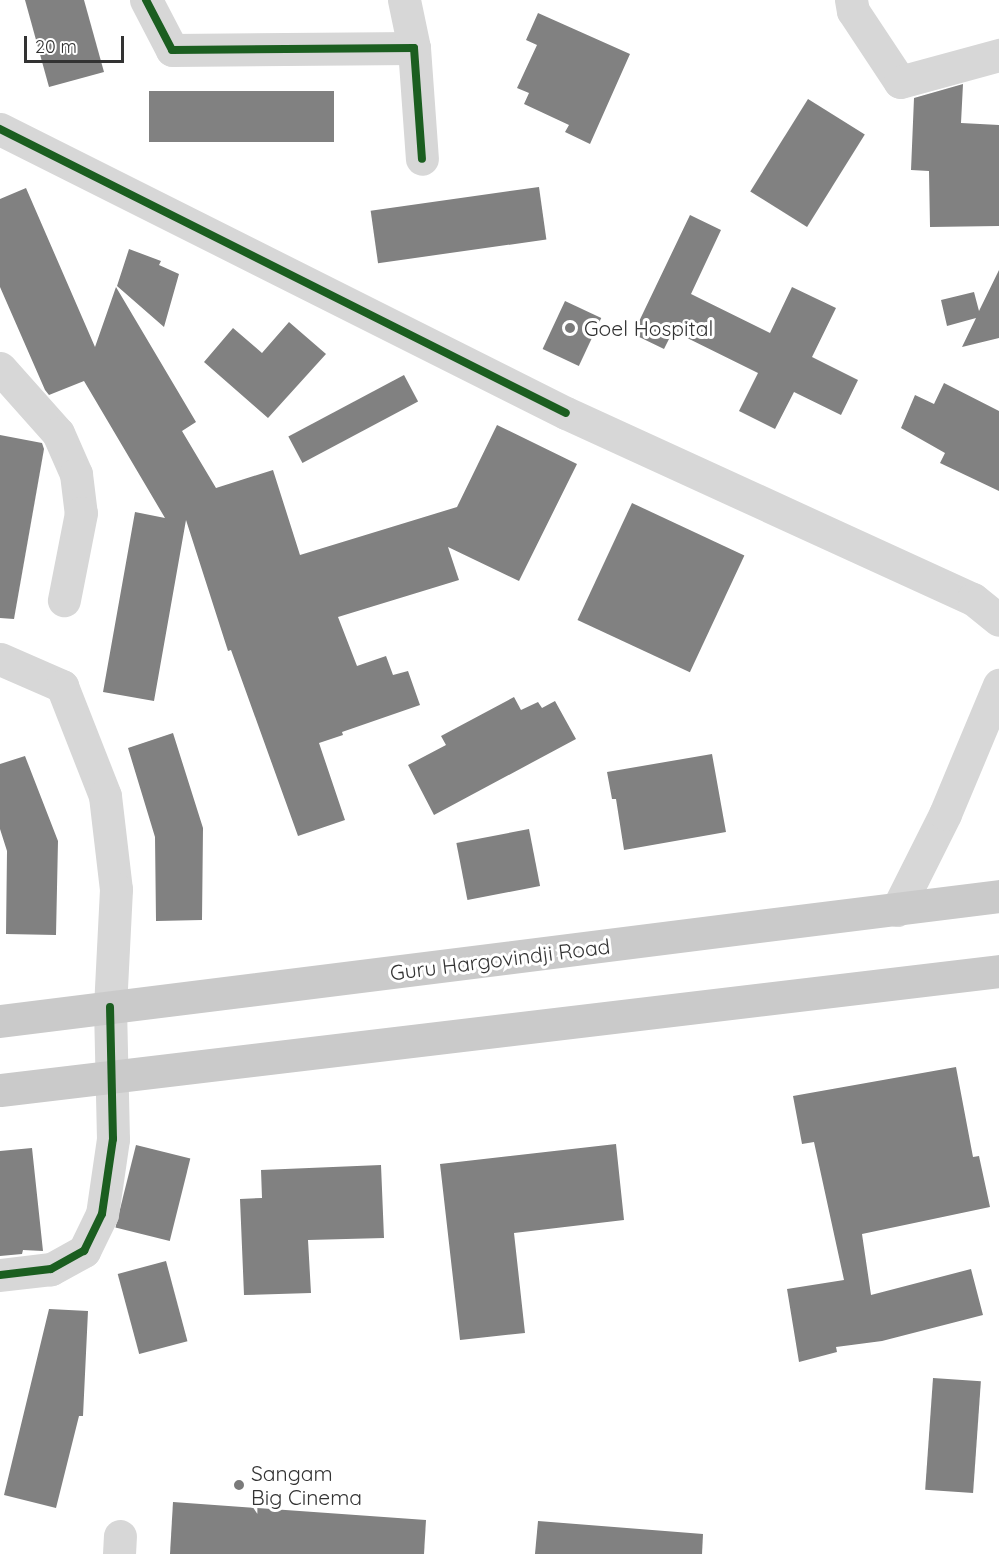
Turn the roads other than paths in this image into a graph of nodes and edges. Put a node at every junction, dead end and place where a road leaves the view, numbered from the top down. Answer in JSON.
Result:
{"nodes":[{"id":1,"x":146,"y":0,"type":"edge"},
{"id":2,"x":404,"y":0,"type":"edge"},
{"id":3,"x":851,"y":0,"type":"edge"},
{"id":4,"x":414,"y":48,"type":"junction"},
{"id":5,"x":999,"y":55,"type":"edge"},
{"id":6,"x":0,"y":129,"type":"edge"},
{"id":7,"x":422,"y":159,"type":"dead end"},
{"id":8,"x":0,"y":368,"type":"edge"},
{"id":9,"x":64,"y":600,"type":"dead end"},
{"id":10,"x":999,"y":620,"type":"edge"},
{"id":11,"x":0,"y":659,"type":"edge"},
{"id":12,"x":999,"y":685,"type":"edge"},
{"id":13,"x":999,"y":896,"type":"edge"},
{"id":14,"x":897,"y":910,"type":"junction"},
{"id":15,"x":999,"y":971,"type":"edge"},
{"id":16,"x":110,"y":1007,"type":"junction"},
{"id":17,"x":0,"y":1022,"type":"edge"},
{"id":18,"x":110,"y":1075,"type":"junction"},
{"id":19,"x":0,"y":1090,"type":"edge"},
{"id":20,"x":0,"y":1275,"type":"edge"}],
"edges":[{"from":1,"to":4,"type":"street"},
{"from":2,"to":4,"type":"street"},
{"from":3,"to":5,"type":"street"},
{"from":4,"to":7,"type":"street"},
{"from":6,"to":10,"type":"street"},
{"from":8,"to":9,"type":"street"},
{"from":11,"to":16,"type":"street"},
{"from":12,"to":14,"type":"street"},
{"from":13,"to":14,"type":"main road","name":"Guru Hargovindji Road"},
{"from":14,"to":16,"type":"main road","name":"Guru Hargovindji Road"},
{"from":15,"to":18,"type":"main road"},
{"from":16,"to":17,"type":"main road","name":"Guru Hargovindji Road"},
{"from":16,"to":18,"type":"street"},
{"from":18,"to":19,"type":"main road"},
{"from":18,"to":20,"type":"street"}]}
